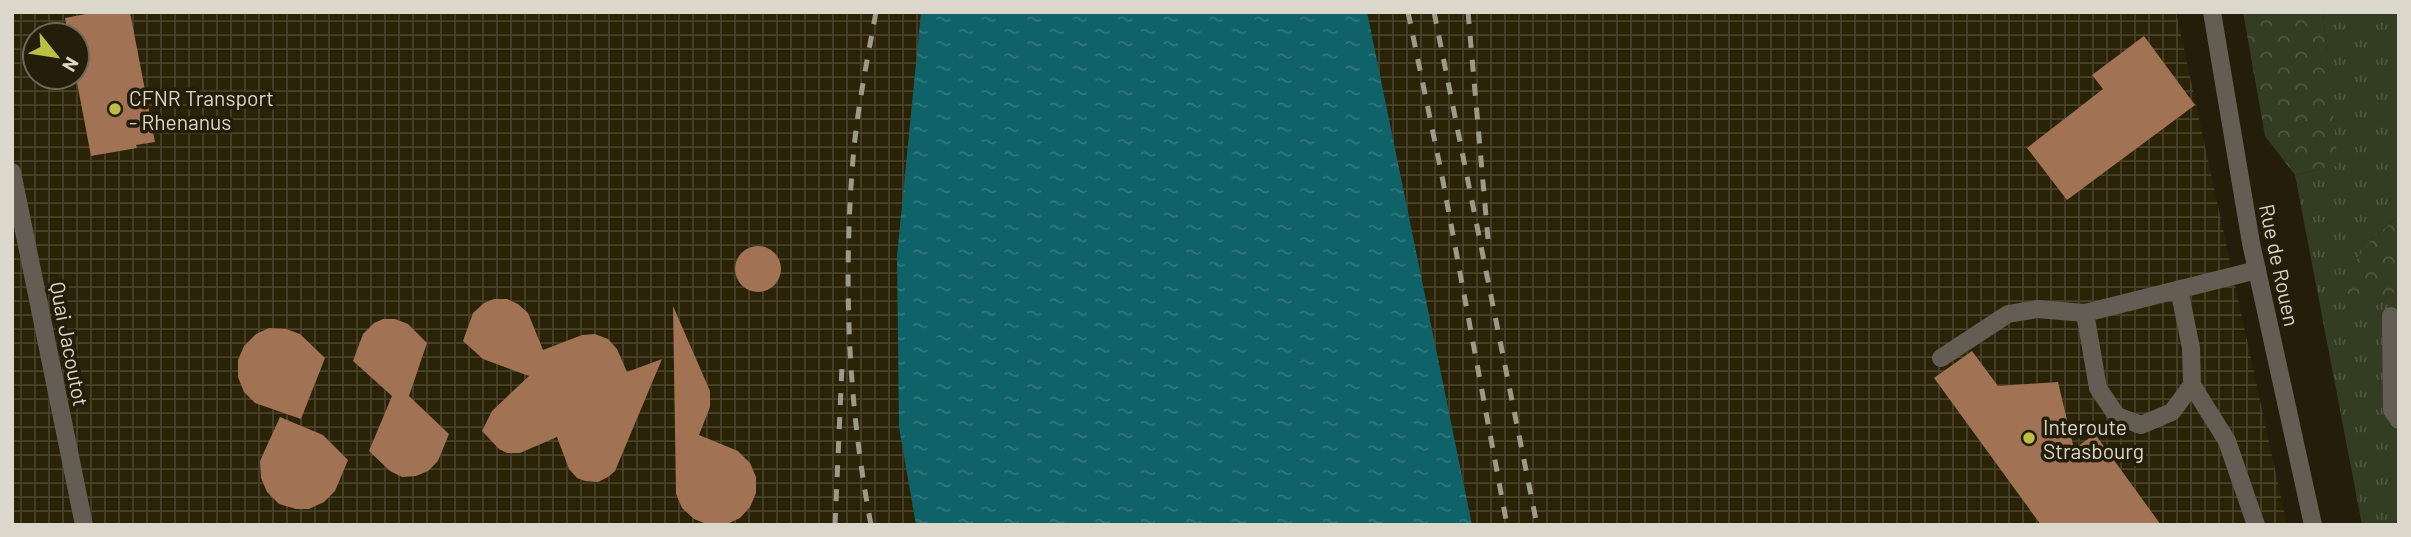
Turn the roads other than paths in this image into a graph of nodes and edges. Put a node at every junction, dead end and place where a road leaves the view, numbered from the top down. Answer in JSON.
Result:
{"nodes":[{"id":1,"x":2212,"y":12,"type":"edge"},
{"id":2,"x":12,"y":172,"type":"edge"},
{"id":3,"x":2257,"y":270,"type":"junction"},
{"id":4,"x":2179,"y":289,"type":"junction"},
{"id":5,"x":2085,"y":313,"type":"junction"},
{"id":6,"x":2391,"y":316,"type":"dead end"},
{"id":7,"x":1941,"y":358,"type":"dead end"},
{"id":8,"x":2192,"y":386,"type":"junction"},
{"id":9,"x":2399,"y":420,"type":"edge"},
{"id":10,"x":84,"y":525,"type":"edge"},
{"id":11,"x":2256,"y":525,"type":"edge"},
{"id":12,"x":2313,"y":525,"type":"edge"}],
"edges":[{"from":1,"to":3,"type":"street","name":"Rue de Rouen"},
{"from":2,"to":10,"type":"street","name":"Quai Jacoutot"},
{"from":3,"to":4,"type":"street"},
{"from":3,"to":12,"type":"street","name":"Rue de Rouen"},
{"from":4,"to":5,"type":"street"},
{"from":4,"to":8,"type":"street"},
{"from":5,"to":7,"type":"street"},
{"from":5,"to":8,"type":"street"},
{"from":6,"to":9,"type":"street"},
{"from":8,"to":11,"type":"street"}]}
